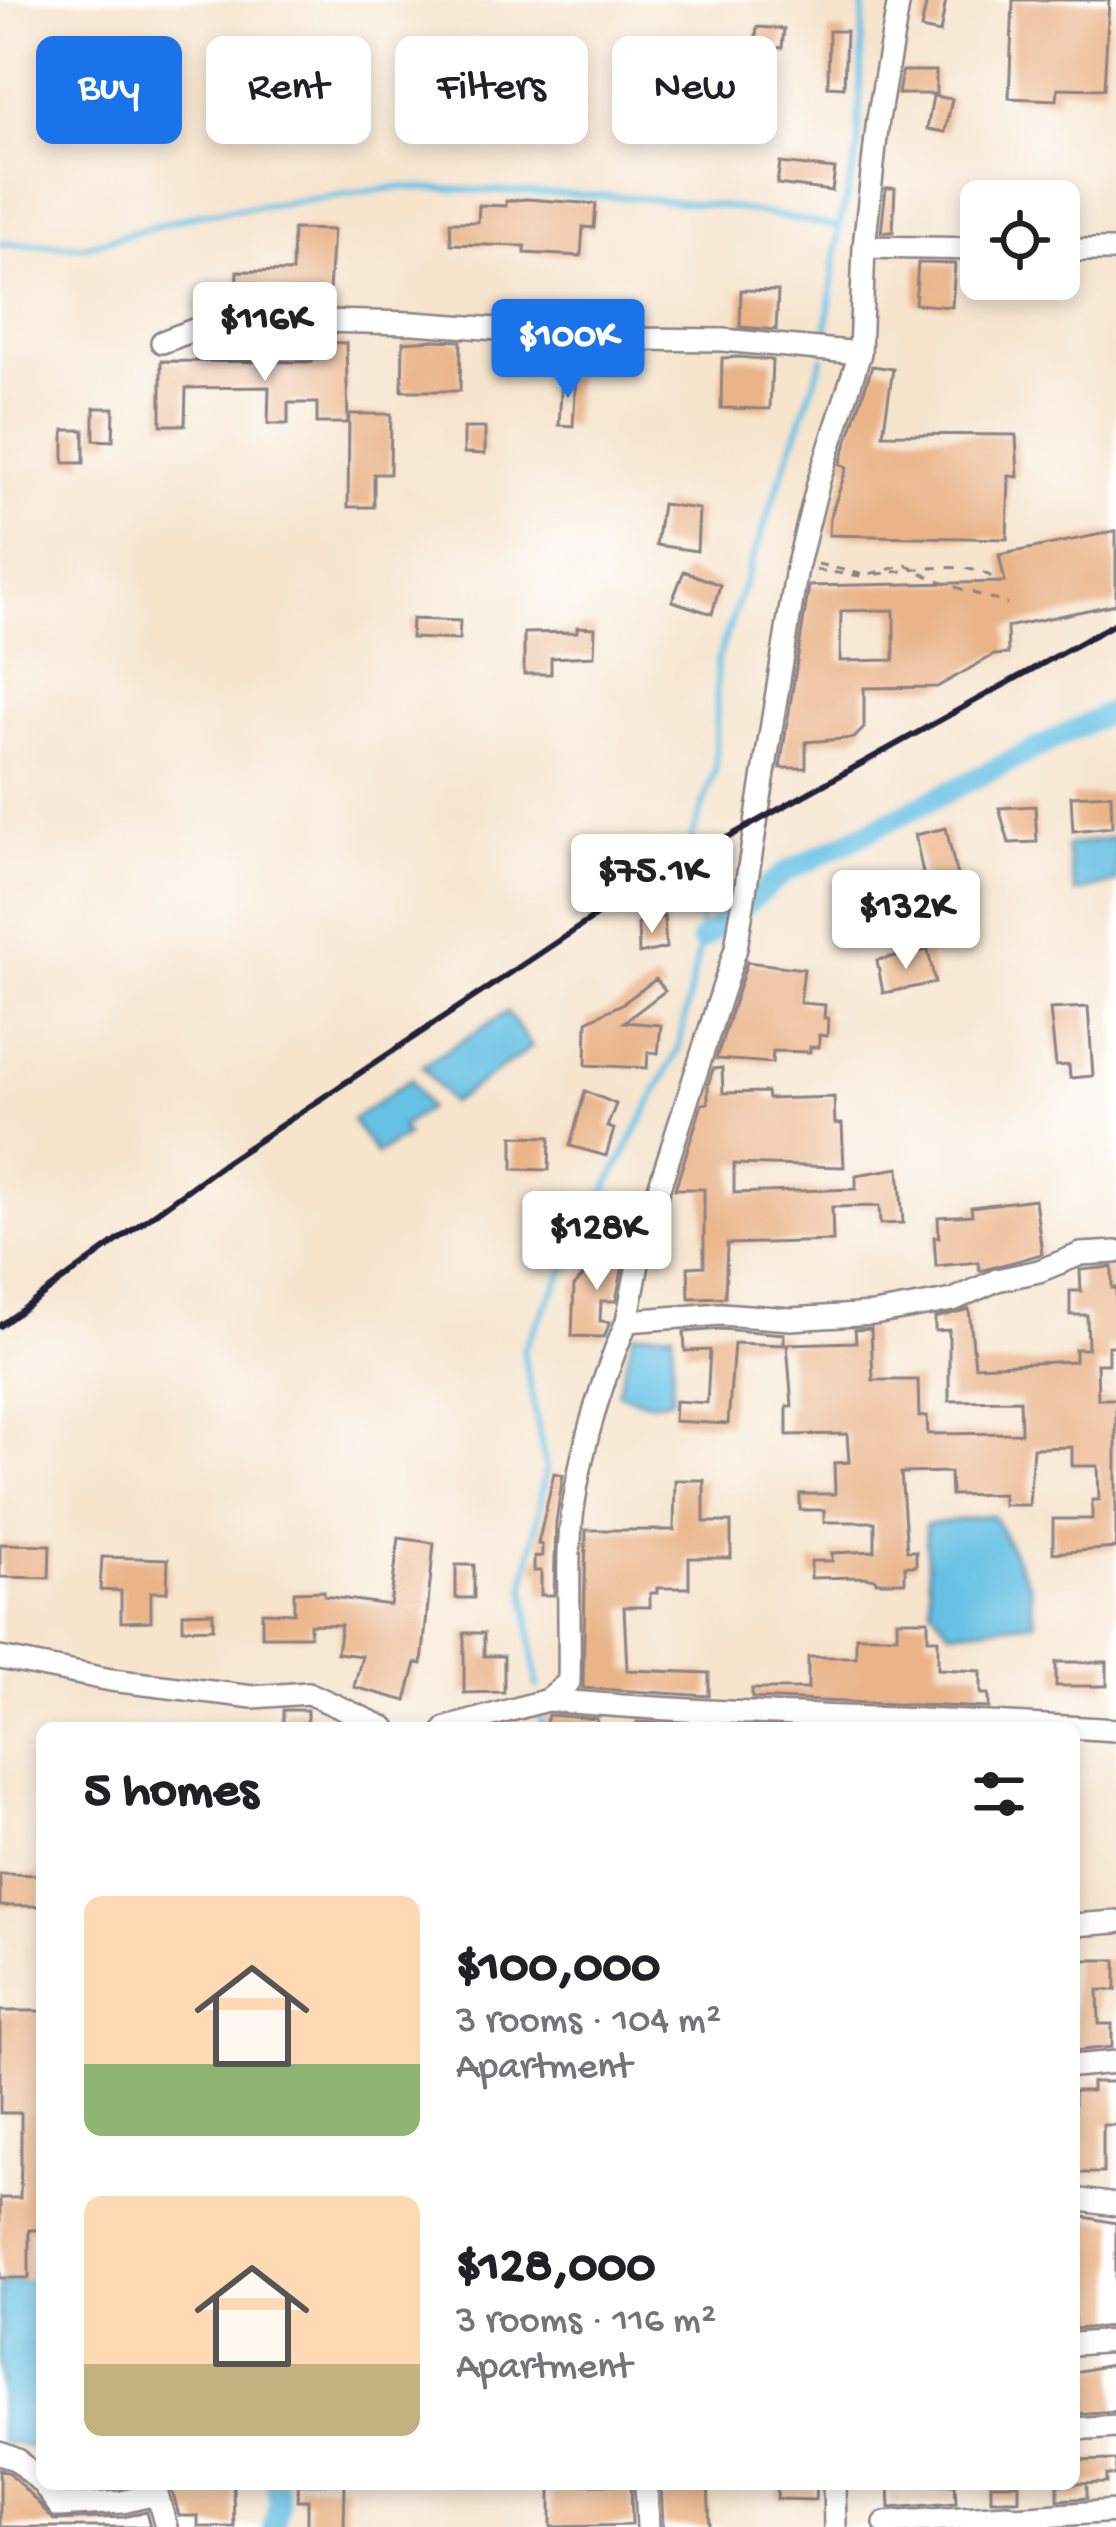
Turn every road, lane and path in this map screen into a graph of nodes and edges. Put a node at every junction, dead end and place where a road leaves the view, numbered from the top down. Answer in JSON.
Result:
{"nodes":[{"id":1,"x":899,"y":0,"type":"edge"},
{"id":2,"x":864,"y":247,"type":"junction"},
{"id":3,"x":960,"y":249,"type":"edge"},
{"id":4,"x":1080,"y":250,"type":"edge"},
{"id":5,"x":1116,"y":250,"type":"edge"},
{"id":6,"x":162,"y":342,"type":"dead end"},
{"id":7,"x":860,"y":353,"type":"junction"},
{"id":8,"x":798,"y":564,"type":"junction"},
{"id":9,"x":865,"y":575,"type":"junction"},
{"id":10,"x":999,"y":582,"type":"dead end"},
{"id":11,"x":1007,"y":604,"type":"dead end"},
{"id":12,"x":1116,"y":1252,"type":"edge"},
{"id":13,"x":627,"y":1321,"type":"junction"},
{"id":14,"x":0,"y":1658,"type":"edge"},
{"id":15,"x":547,"y":1700,"type":"junction"},
{"id":16,"x":651,"y":1719,"type":"edge"},
{"id":17,"x":372,"y":1722,"type":"edge"},
{"id":18,"x":468,"y":1722,"type":"edge"},
{"id":19,"x":987,"y":1722,"type":"edge"},
{"id":20,"x":1080,"y":1728,"type":"edge"},
{"id":21,"x":1116,"y":1730,"type":"edge"},
{"id":22,"x":1116,"y":1922,"type":"edge"},
{"id":23,"x":1080,"y":1925,"type":"edge"},
{"id":24,"x":1116,"y":2062,"type":"edge"},
{"id":25,"x":1080,"y":2065,"type":"edge"},
{"id":26,"x":1080,"y":2200,"type":"edge"},
{"id":27,"x":1116,"y":2204,"type":"edge"},
{"id":28,"x":1116,"y":2341,"type":"edge"},
{"id":29,"x":1080,"y":2344,"type":"edge"},
{"id":30,"x":1116,"y":2426,"type":"edge"},
{"id":31,"x":1080,"y":2429,"type":"edge"},
{"id":32,"x":0,"y":2453,"type":"edge"},
{"id":33,"x":36,"y":2477,"type":"edge"},
{"id":34,"x":48,"y":2490,"type":"edge"},
{"id":35,"x":152,"y":2490,"type":"edge"},
{"id":36,"x":155,"y":2490,"type":"edge"},
{"id":37,"x":646,"y":2490,"type":"edge"},
{"id":38,"x":834,"y":2490,"type":"edge"},
{"id":39,"x":1116,"y":2511,"type":"edge"},
{"id":40,"x":1015,"y":2522,"type":"edge"},
{"id":41,"x":885,"y":2523,"type":"dead end"},
{"id":42,"x":166,"y":2527,"type":"edge"},
{"id":43,"x":648,"y":2527,"type":"edge"},
{"id":44,"x":835,"y":2527,"type":"edge"}],
"edges":[{"from":1,"to":2,"type":"street"},
{"from":2,"to":3,"type":"street"},
{"from":2,"to":7,"type":"street"},
{"from":4,"to":5,"type":"street"},
{"from":6,"to":7,"type":"street"},
{"from":7,"to":8,"type":"street"},
{"from":8,"to":9,"type":"path"},
{"from":8,"to":13,"type":"street"},
{"from":9,"to":10,"type":"path"},
{"from":9,"to":11,"type":"path"},
{"from":12,"to":13,"type":"street"},
{"from":13,"to":15,"type":"street"},
{"from":14,"to":17,"type":"street"},
{"from":15,"to":16,"type":"street"},
{"from":15,"to":18,"type":"street"},
{"from":16,"to":19,"type":"street"},
{"from":20,"to":21,"type":"street"},
{"from":22,"to":23,"type":"street"},
{"from":24,"to":25,"type":"street"},
{"from":26,"to":27,"type":"street"},
{"from":28,"to":29,"type":"street"},
{"from":30,"to":31,"type":"street"},
{"from":32,"to":33,"type":"street"},
{"from":34,"to":35,"type":"street"},
{"from":36,"to":42,"type":"street"},
{"from":37,"to":43,"type":"street"},
{"from":38,"to":44,"type":"street"},
{"from":39,"to":40,"type":"street"},
{"from":40,"to":41,"type":"street"}]}
